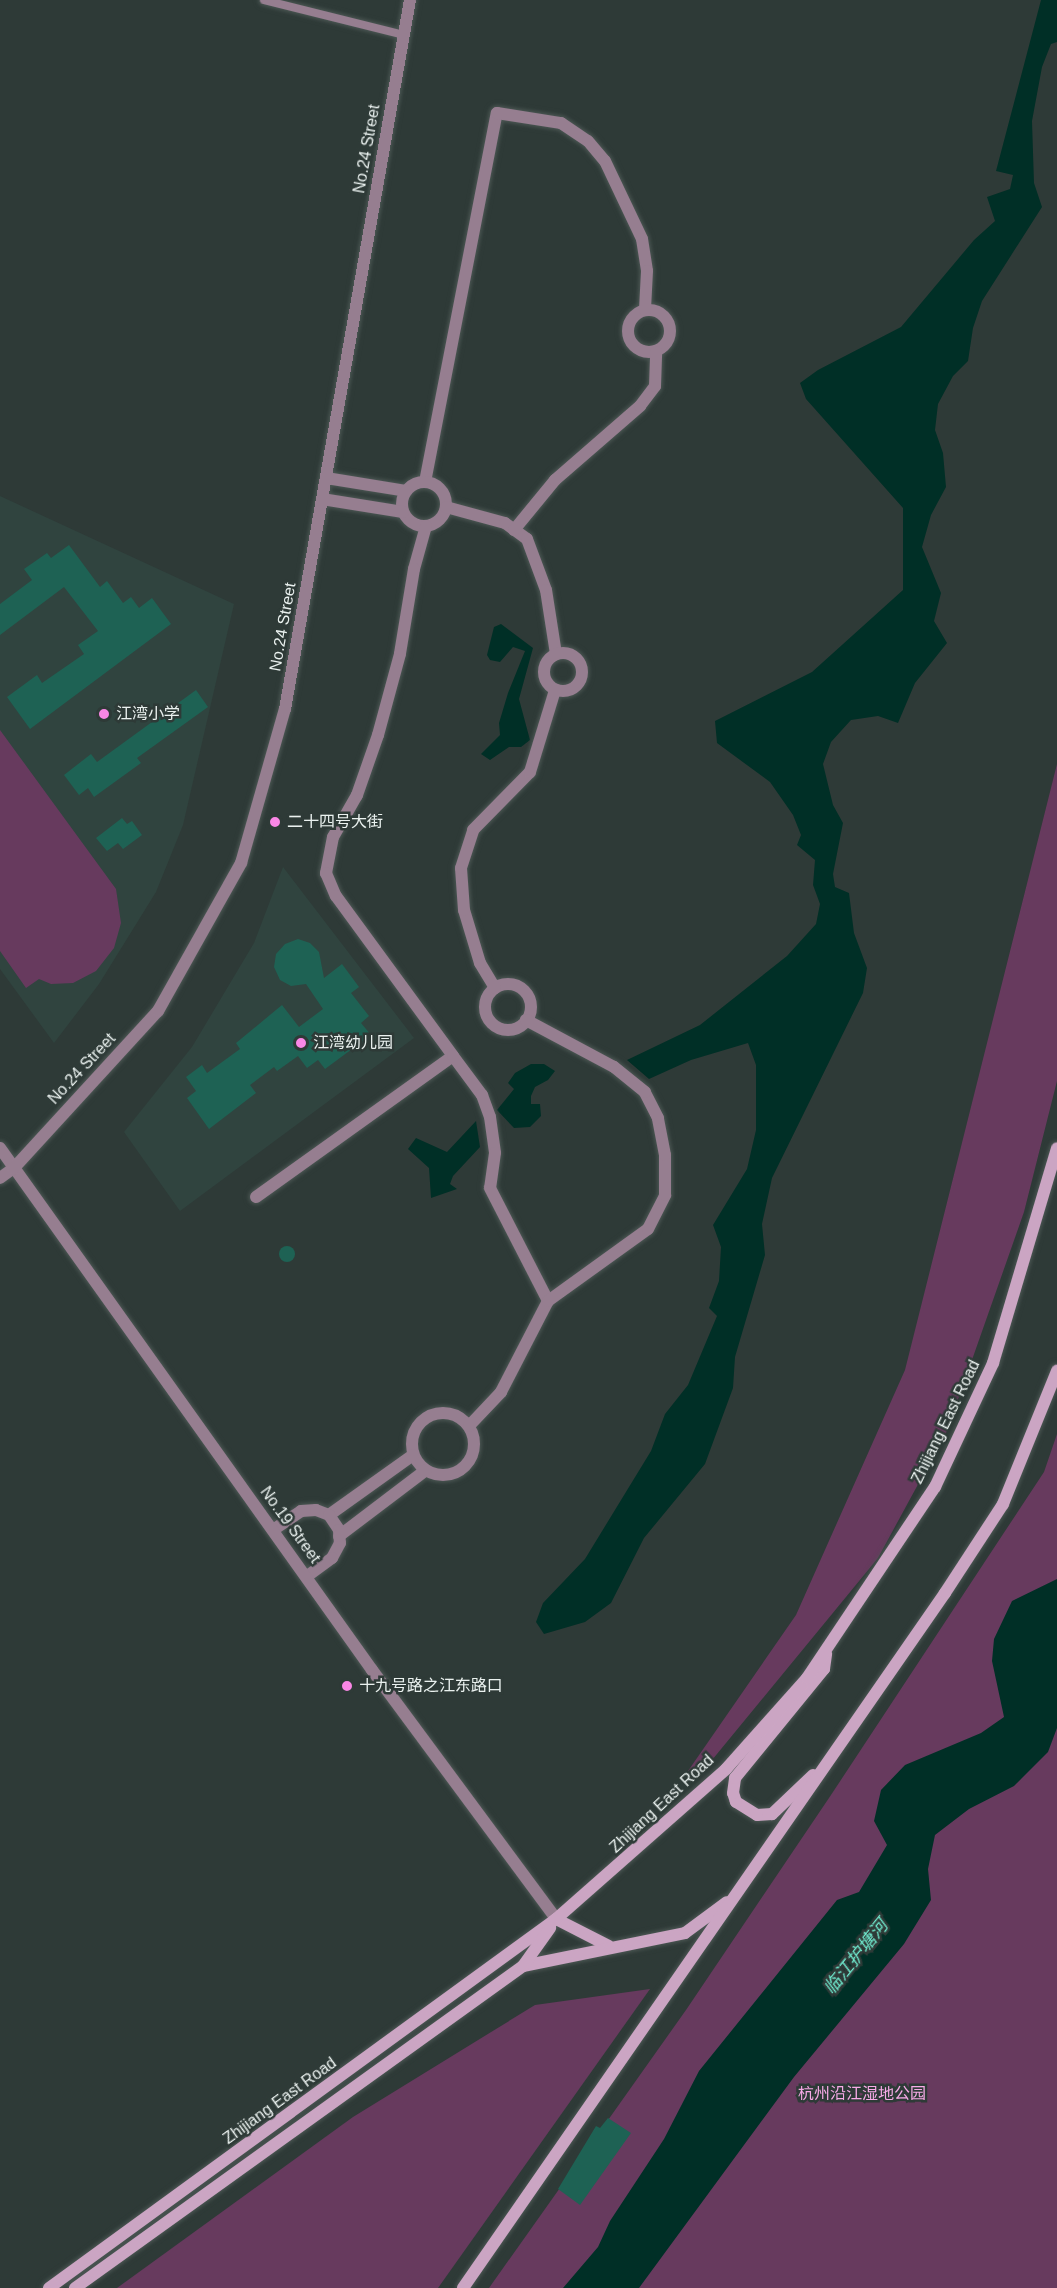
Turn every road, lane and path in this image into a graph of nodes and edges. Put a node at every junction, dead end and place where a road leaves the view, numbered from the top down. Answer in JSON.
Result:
{"nodes":[{"id":1,"x":264,"y":0,"type":"edge"},
{"id":2,"x":410,"y":0,"type":"edge"},
{"id":3,"x":404,"y":34,"type":"junction"},
{"id":4,"x":645,"y":310,"type":"junction"},
{"id":5,"x":656,"y":352,"type":"junction"},
{"id":6,"x":326,"y":478,"type":"junction"},
{"id":7,"x":425,"y":482,"type":"junction"},
{"id":8,"x":406,"y":491,"type":"junction"},
{"id":9,"x":322,"y":499,"type":"junction"},
{"id":10,"x":446,"y":507,"type":"junction"},
{"id":11,"x":403,"y":512,"type":"junction"},
{"id":12,"x":426,"y":526,"type":"junction"},
{"id":13,"x":514,"y":530,"type":"junction"},
{"id":14,"x":556,"y":654,"type":"junction"},
{"id":15,"x":555,"y":690,"type":"junction"},
{"id":16,"x":495,"y":988,"type":"junction"},
{"id":17,"x":526,"y":1020,"type":"junction"},
{"id":18,"x":453,"y":1056,"type":"junction"},
{"id":19,"x":0,"y":1148,"type":"edge"},
{"id":20,"x":1057,"y":1148,"type":"edge"},
{"id":21,"x":14,"y":1168,"type":"junction"},
{"id":22,"x":0,"y":1178,"type":"edge"},
{"id":23,"x":256,"y":1197,"type":"dead end"},
{"id":24,"x":548,"y":1301,"type":"junction"},
{"id":25,"x":1057,"y":1371,"type":"edge"},
{"id":26,"x":469,"y":1426,"type":"junction"},
{"id":27,"x":413,"y":1455,"type":"junction"},
{"id":28,"x":426,"y":1470,"type":"junction"},
{"id":29,"x":329,"y":1515,"type":"junction"},
{"id":30,"x":273,"y":1530,"type":"junction"},
{"id":31,"x":339,"y":1536,"type":"junction"},
{"id":32,"x":306,"y":1577,"type":"junction"},
{"id":33,"x":826,"y":1650,"type":"junction"},
{"id":34,"x":830,"y":1761,"type":"junction"},
{"id":35,"x":740,"y":1891,"type":"junction"},
{"id":36,"x":556,"y":1919,"type":"junction"},
{"id":37,"x":609,"y":1946,"type":"junction"},
{"id":38,"x":523,"y":1966,"type":"junction"},
{"id":39,"x":49,"y":2288,"type":"edge"},
{"id":40,"x":75,"y":2288,"type":"edge"},
{"id":41,"x":463,"y":2288,"type":"edge"}],
"edges":[{"from":1,"to":3,"type":"lane"},
{"from":2,"to":3,"type":"street","name":"No.24 Street"},
{"from":3,"to":6,"type":"street","name":"No.24 Street"},
{"from":4,"to":5,"type":"street"},
{"from":4,"to":5,"type":"street"},
{"from":4,"to":7,"type":"street"},
{"from":5,"to":13,"type":"street"},
{"from":6,"to":8,"type":"street"},
{"from":6,"to":9,"type":"street","name":"No.24 Street"},
{"from":7,"to":8,"type":"street"},
{"from":7,"to":10,"type":"street"},
{"from":8,"to":11,"type":"street"},
{"from":9,"to":11,"type":"street"},
{"from":9,"to":21,"type":"street","name":"No.24 Street"},
{"from":10,"to":12,"type":"street"},
{"from":10,"to":13,"type":"street"},
{"from":11,"to":12,"type":"street"},
{"from":12,"to":18,"type":"street"},
{"from":13,"to":14,"type":"street"},
{"from":14,"to":15,"type":"street"},
{"from":14,"to":15,"type":"street"},
{"from":15,"to":16,"type":"street"},
{"from":16,"to":17,"type":"street"},
{"from":16,"to":17,"type":"street"},
{"from":17,"to":24,"type":"street"},
{"from":18,"to":23,"type":"street"},
{"from":18,"to":24,"type":"street"},
{"from":19,"to":21,"type":"street","name":"No.19 Street"},
{"from":20,"to":33,"type":"main road","name":"Zhijiang East Road"},
{"from":21,"to":22,"type":"street","name":"No.24 Street"},
{"from":21,"to":30,"type":"street","name":"No.19 Street"},
{"from":24,"to":26,"type":"street"},
{"from":25,"to":34,"type":"main road"},
{"from":26,"to":27,"type":"street"},
{"from":26,"to":28,"type":"street"},
{"from":27,"to":28,"type":"street"},
{"from":27,"to":29,"type":"street"},
{"from":28,"to":31,"type":"street"},
{"from":29,"to":30,"type":"street"},
{"from":29,"to":31,"type":"street"},
{"from":30,"to":32,"type":"street","name":"No.19 Street"},
{"from":31,"to":32,"type":"street"},
{"from":32,"to":36,"type":"street","name":"No.19 Street"},
{"from":33,"to":34,"type":"main road"},
{"from":33,"to":36,"type":"main road","name":"Zhijiang East Road"},
{"from":34,"to":35,"type":"main road"},
{"from":35,"to":37,"type":"main road"},
{"from":35,"to":41,"type":"main road"},
{"from":36,"to":37,"type":"main road"},
{"from":36,"to":38,"type":"main road"},
{"from":36,"to":39,"type":"main road","name":"Zhijiang East Road"},
{"from":37,"to":38,"type":"main road"},
{"from":38,"to":40,"type":"main road","name":"Zhijiang East Road"}]}
